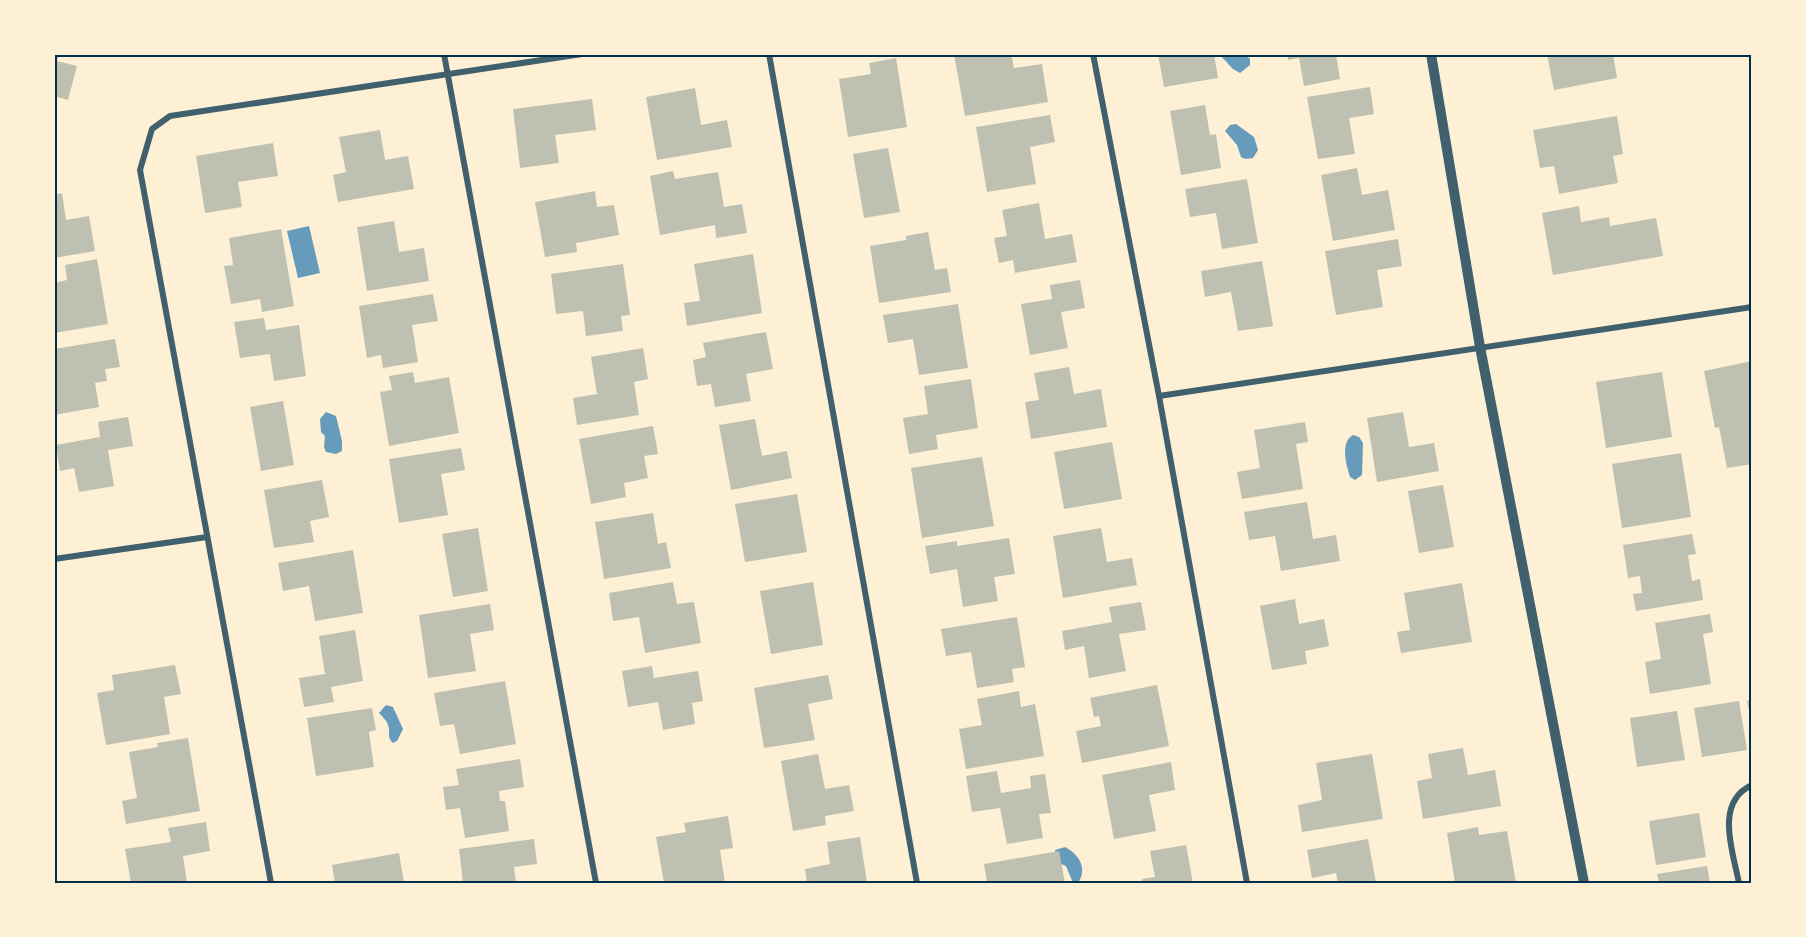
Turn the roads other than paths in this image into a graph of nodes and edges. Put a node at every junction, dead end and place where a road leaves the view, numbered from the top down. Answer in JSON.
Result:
{"nodes":[{"id":1,"x":444,"y":54,"type":"edge"},
{"id":2,"x":582,"y":54,"type":"edge"},
{"id":3,"x":769,"y":54,"type":"edge"},
{"id":4,"x":1093,"y":54,"type":"edge"},
{"id":5,"x":1431,"y":54,"type":"edge"},
{"id":6,"x":447,"y":74,"type":"junction"},
{"id":7,"x":1752,"y":307,"type":"edge"},
{"id":8,"x":1480,"y":347,"type":"junction"},
{"id":9,"x":1159,"y":396,"type":"junction"},
{"id":10,"x":207,"y":537,"type":"junction"},
{"id":11,"x":54,"y":559,"type":"edge"},
{"id":12,"x":1752,"y":785,"type":"edge"},
{"id":13,"x":271,"y":883,"type":"edge"},
{"id":14,"x":596,"y":883,"type":"edge"},
{"id":15,"x":917,"y":883,"type":"edge"},
{"id":16,"x":1247,"y":883,"type":"edge"},
{"id":17,"x":1584,"y":883,"type":"edge"},
{"id":18,"x":1739,"y":883,"type":"edge"}],
"edges":[{"from":1,"to":6,"type":"street"},
{"from":2,"to":6,"type":"street"},
{"from":3,"to":15,"type":"street"},
{"from":4,"to":9,"type":"street"},
{"from":5,"to":8,"type":"street"},
{"from":6,"to":10,"type":"street"},
{"from":6,"to":14,"type":"street"},
{"from":7,"to":8,"type":"street"},
{"from":8,"to":9,"type":"street"},
{"from":8,"to":17,"type":"street"},
{"from":9,"to":16,"type":"street"},
{"from":10,"to":11,"type":"street"},
{"from":10,"to":13,"type":"street"},
{"from":12,"to":18,"type":"street"}]}
